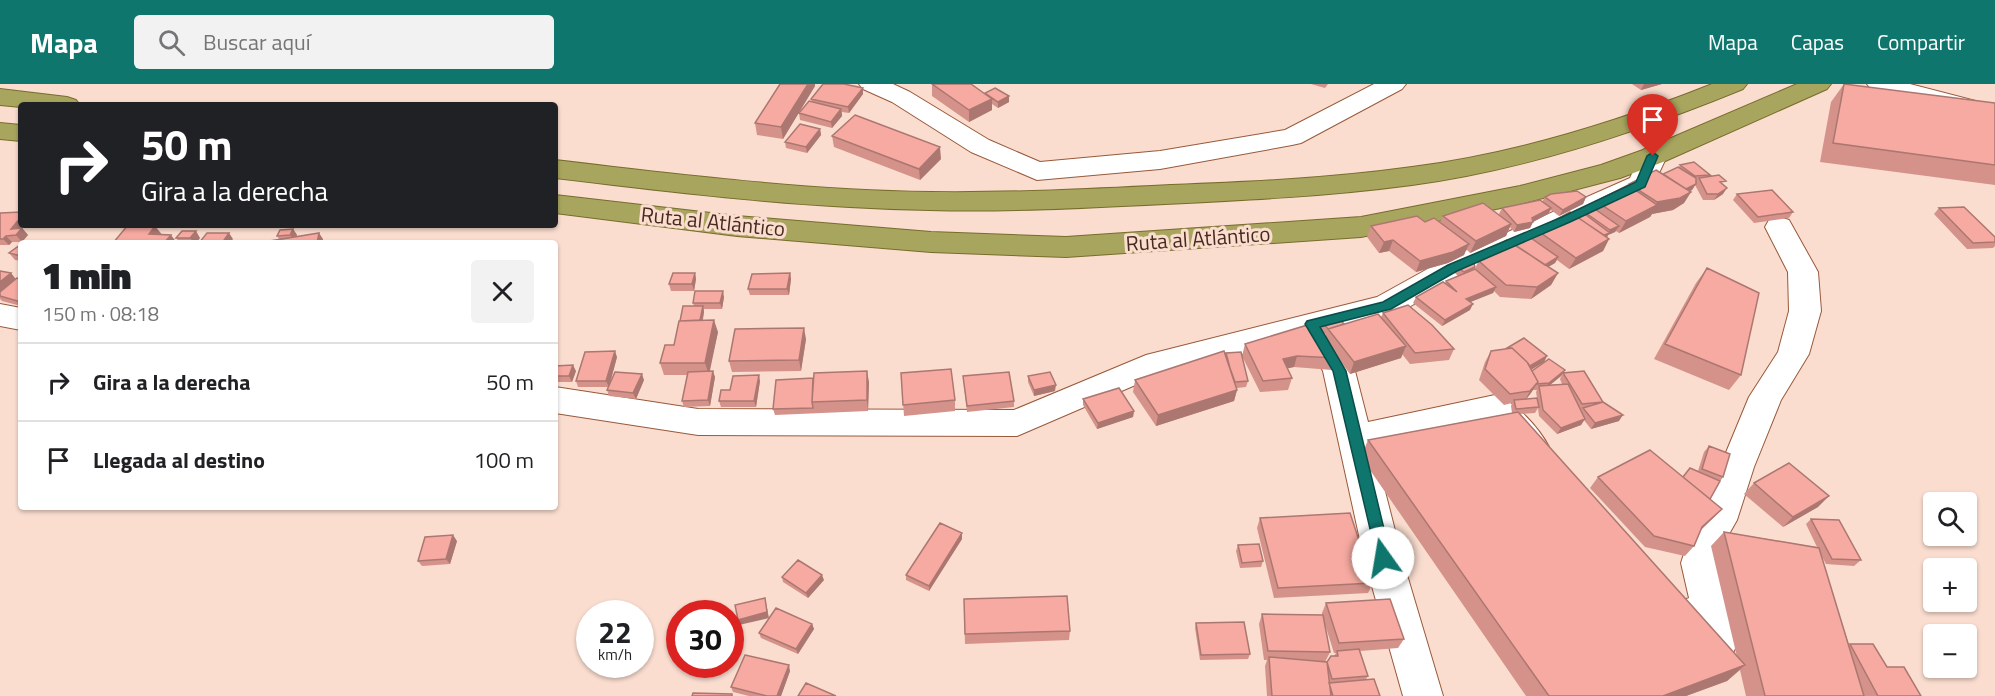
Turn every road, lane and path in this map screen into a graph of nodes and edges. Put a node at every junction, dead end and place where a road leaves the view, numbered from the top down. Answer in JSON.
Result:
{"nodes":[{"id":1,"x":872,"y":84,"type":"edge"},
{"id":2,"x":1393,"y":84,"type":"edge"},
{"id":3,"x":1734,"y":84,"type":"edge"},
{"id":4,"x":1818,"y":84,"type":"edge"},
{"id":5,"x":1880,"y":84,"type":"edge"},
{"id":6,"x":0,"y":97,"type":"edge"},
{"id":7,"x":42,"y":102,"type":"edge"},
{"id":8,"x":1995,"y":114,"type":"edge"},
{"id":9,"x":0,"y":131,"type":"edge"},
{"id":10,"x":18,"y":134,"type":"edge"},
{"id":11,"x":1653,"y":156,"type":"junction"},
{"id":12,"x":558,"y":169,"type":"edge"},
{"id":13,"x":558,"y":204,"type":"edge"},
{"id":14,"x":1779,"y":227,"type":"dead end"},
{"id":15,"x":0,"y":315,"type":"edge"},
{"id":16,"x":18,"y":318,"type":"edge"},
{"id":17,"x":1312,"y":324,"type":"junction"},
{"id":18,"x":558,"y":400,"type":"edge"},
{"id":19,"x":1356,"y":438,"type":"junction"},
{"id":20,"x":1552,"y":468,"type":"edge"},
{"id":21,"x":1668,"y":588,"type":"edge"},
{"id":22,"x":1423,"y":696,"type":"edge"}],
"edges":[{"from":1,"to":2,"type":"street"},
{"from":3,"to":12,"type":"highway","name":"Ruta al Atlántico"},
{"from":4,"to":11,"type":"highway","name":"Ruta al Atlántico"},
{"from":5,"to":8,"type":"street"},
{"from":6,"to":7,"type":"highway"},
{"from":9,"to":10,"type":"highway"},
{"from":11,"to":13,"type":"highway","name":"Ruta al Atlántico"},
{"from":11,"to":17,"type":"street"},
{"from":14,"to":21,"type":"street"},
{"from":15,"to":16,"type":"street"},
{"from":17,"to":18,"type":"street"},
{"from":17,"to":19,"type":"street"},
{"from":19,"to":20,"type":"street"},
{"from":19,"to":22,"type":"street"}]}
